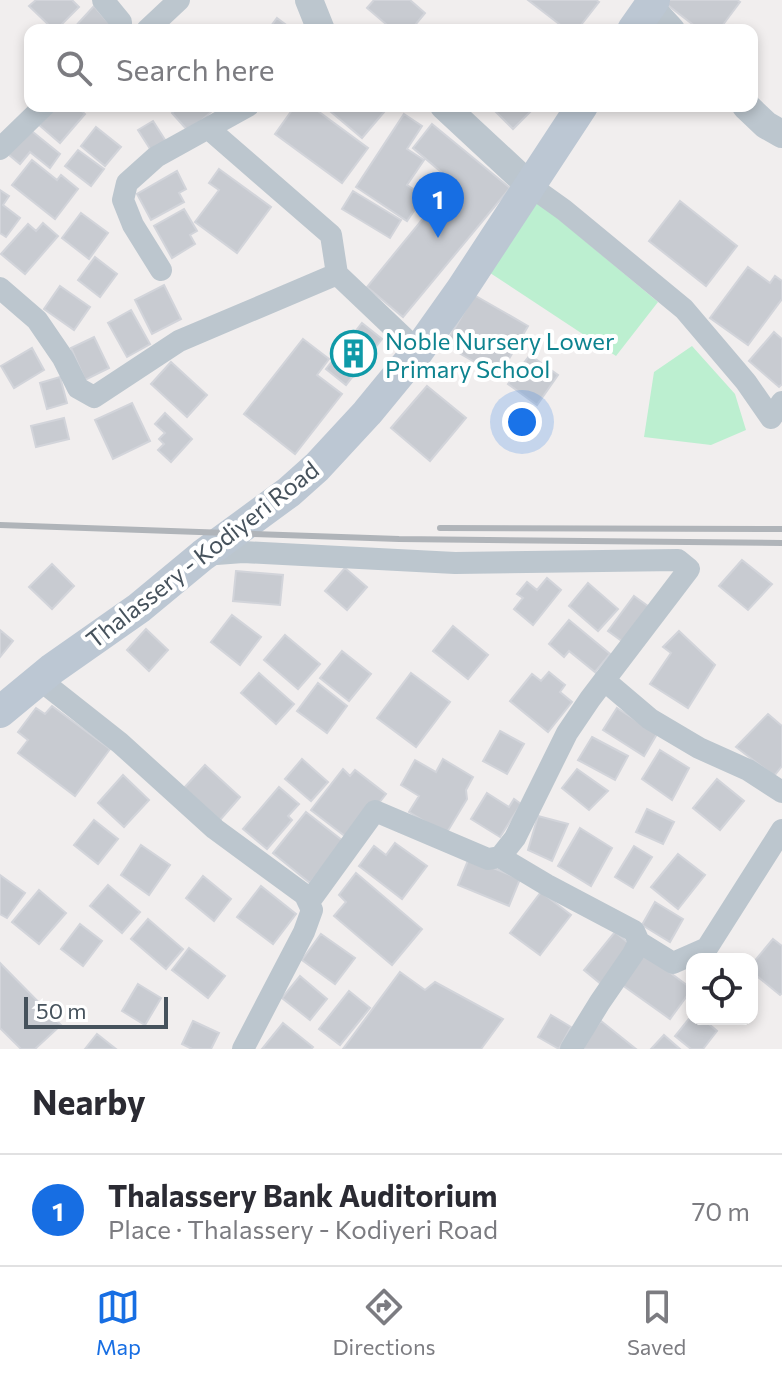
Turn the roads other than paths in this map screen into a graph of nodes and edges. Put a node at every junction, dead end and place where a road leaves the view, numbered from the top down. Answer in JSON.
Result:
{"nodes":[{"id":1,"x":103,"y":0,"type":"edge"},
{"id":2,"x":179,"y":0,"type":"edge"},
{"id":3,"x":309,"y":0,"type":"edge"},
{"id":4,"x":645,"y":9,"type":"edge"},
{"id":5,"x":121,"y":24,"type":"edge"},
{"id":6,"x":153,"y":24,"type":"edge"},
{"id":7,"x":319,"y":24,"type":"edge"},
{"id":8,"x":664,"y":24,"type":"edge"},
{"id":9,"x":38,"y":112,"type":"edge"},
{"id":10,"x":238,"y":112,"type":"edge"},
{"id":11,"x":450,"y":112,"type":"edge"},
{"id":12,"x":578,"y":112,"type":"edge"},
{"id":13,"x":752,"y":112,"type":"edge"},
{"id":14,"x":209,"y":129,"type":"junction"},
{"id":15,"x":782,"y":134,"type":"edge"},
{"id":16,"x":0,"y":149,"type":"edge"},
{"id":17,"x":529,"y":185,"type":"junction"},
{"id":18,"x":161,"y":270,"type":"dead end"},
{"id":19,"x":337,"y":274,"type":"junction"},
{"id":20,"x":0,"y":288,"type":"edge"},
{"id":21,"x":418,"y":351,"type":"junction"},
{"id":22,"x":782,"y":402,"type":"edge"},
{"id":23,"x":194,"y":562,"type":"junction"},
{"id":24,"x":39,"y":679,"type":"junction"},
{"id":25,"x":604,"y":680,"type":"junction"},
{"id":26,"x":0,"y":712,"type":"edge"},
{"id":27,"x":782,"y":792,"type":"edge"},
{"id":28,"x":782,"y":830,"type":"edge"},
{"id":29,"x":500,"y":857,"type":"junction"},
{"id":30,"x":309,"y":902,"type":"junction"},
{"id":31,"x":639,"y":942,"type":"junction"},
{"id":32,"x":243,"y":1049,"type":"edge"},
{"id":33,"x":571,"y":1049,"type":"edge"}],
"edges":[{"from":1,"to":5,"type":"street"},
{"from":2,"to":6,"type":"street"},
{"from":3,"to":7,"type":"street"},
{"from":4,"to":8,"type":"street"},
{"from":9,"to":16,"type":"street"},
{"from":10,"to":14,"type":"street"},
{"from":11,"to":17,"type":"street"},
{"from":12,"to":17,"type":"main road","name":"Thalassery - Kodiyeri Road"},
{"from":13,"to":15,"type":"street"},
{"from":14,"to":18,"type":"street"},
{"from":14,"to":19,"type":"street"},
{"from":17,"to":21,"type":"main road","name":"Thalassery - Kodiyeri Road"},
{"from":17,"to":22,"type":"street"},
{"from":19,"to":20,"type":"street"},
{"from":19,"to":21,"type":"street"},
{"from":21,"to":23,"type":"main road","name":"Thalassery - Kodiyeri Road"},
{"from":23,"to":24,"type":"main road","name":"Thalassery - Kodiyeri Road"},
{"from":23,"to":25,"type":"street"},
{"from":24,"to":26,"type":"main road","name":"Thalassery - Kodiyeri Road"},
{"from":24,"to":30,"type":"street"},
{"from":25,"to":27,"type":"street"},
{"from":25,"to":29,"type":"street"},
{"from":28,"to":31,"type":"street"},
{"from":29,"to":30,"type":"street"},
{"from":29,"to":31,"type":"street"},
{"from":30,"to":32,"type":"street"},
{"from":31,"to":33,"type":"street"}]}
